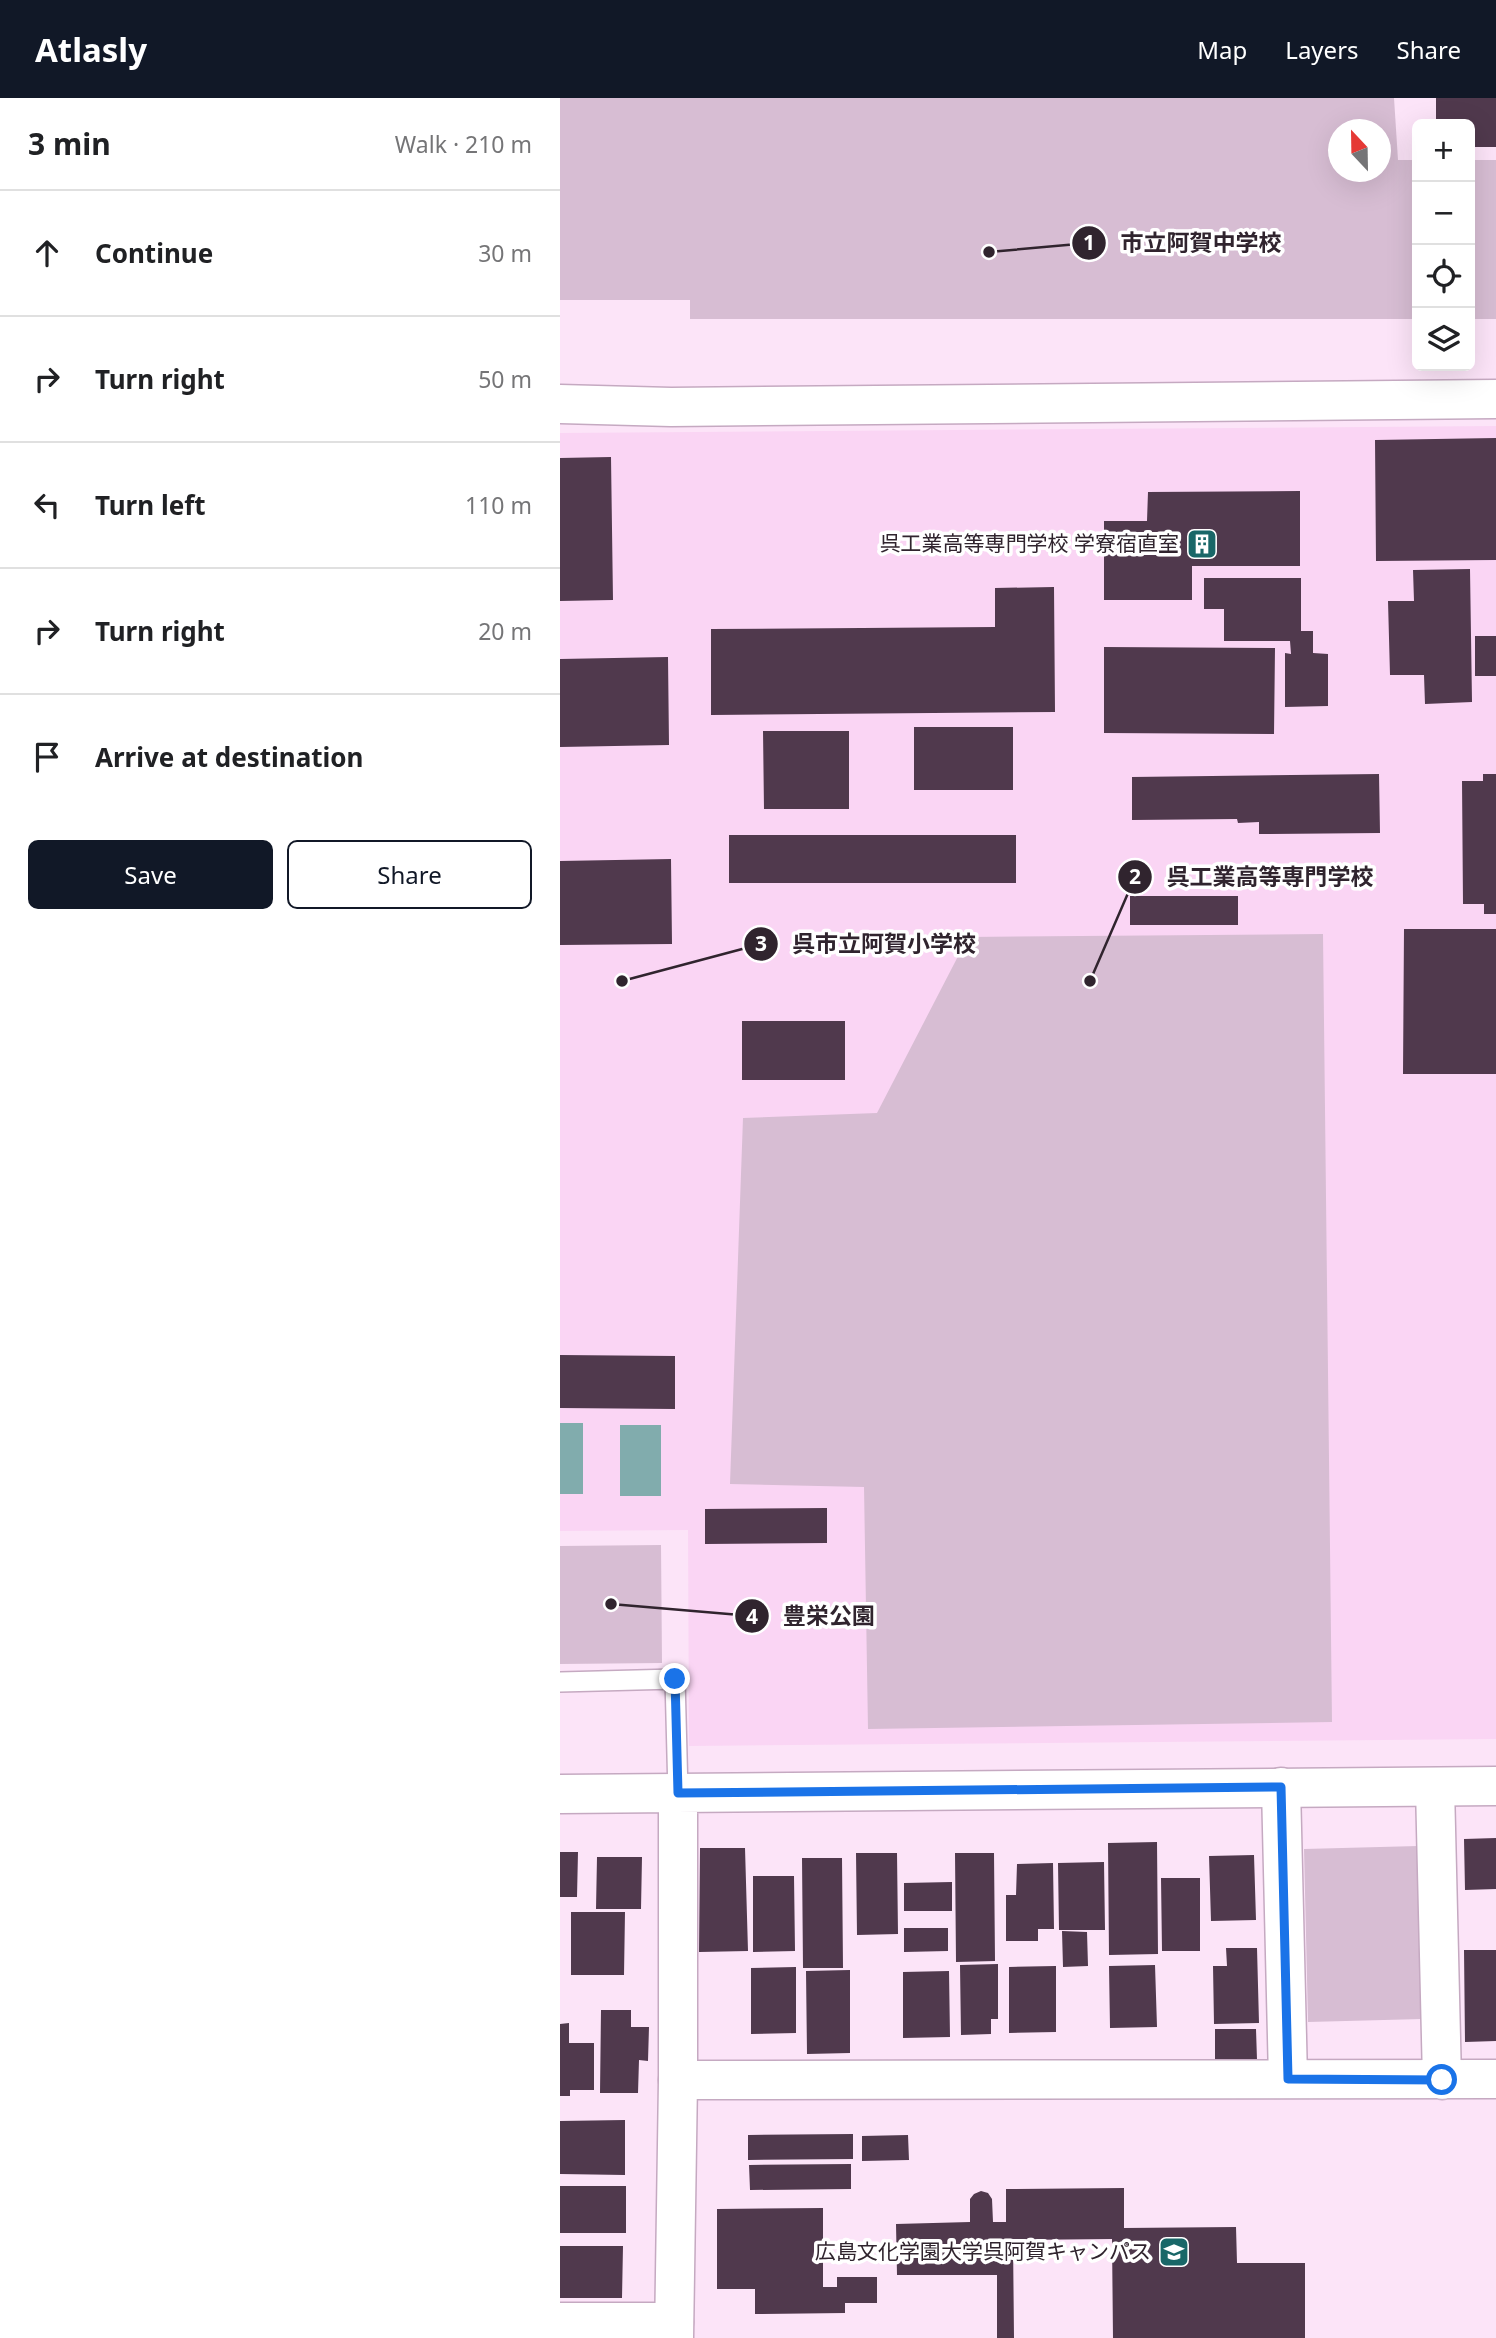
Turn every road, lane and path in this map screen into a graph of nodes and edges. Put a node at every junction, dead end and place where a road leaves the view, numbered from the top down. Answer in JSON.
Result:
{"nodes":[{"id":1,"x":1496,"y":399,"type":"edge"},
{"id":2,"x":560,"y":404,"type":"edge"},
{"id":3,"x":560,"y":1682,"type":"edge"},
{"id":4,"x":1496,"y":1786,"type":"edge"},
{"id":5,"x":1281,"y":1787,"type":"junction"},
{"id":6,"x":1436,"y":1787,"type":"junction"},
{"id":7,"x":678,"y":1793,"type":"junction"},
{"id":8,"x":560,"y":1794,"type":"edge"},
{"id":9,"x":1288,"y":2079,"type":"junction"},
{"id":10,"x":1496,"y":2079,"type":"edge"},
{"id":11,"x":678,"y":2080,"type":"junction"},
{"id":12,"x":1442,"y":2080,"type":"junction"},
{"id":13,"x":560,"y":2322,"type":"edge"},
{"id":14,"x":674,"y":2330,"type":"edge"}],
"edges":[{"from":1,"to":2,"type":"street"},
{"from":3,"to":7,"type":"lane"},
{"from":4,"to":6,"type":"street"},
{"from":5,"to":6,"type":"street"},
{"from":5,"to":7,"type":"street"},
{"from":5,"to":9,"type":"street"},
{"from":6,"to":12,"type":"street"},
{"from":7,"to":8,"type":"street"},
{"from":7,"to":11,"type":"street"},
{"from":9,"to":11,"type":"street"},
{"from":9,"to":12,"type":"street"},
{"from":10,"to":12,"type":"street"},
{"from":11,"to":14,"type":"street"},
{"from":13,"to":14,"type":"street"}]}
